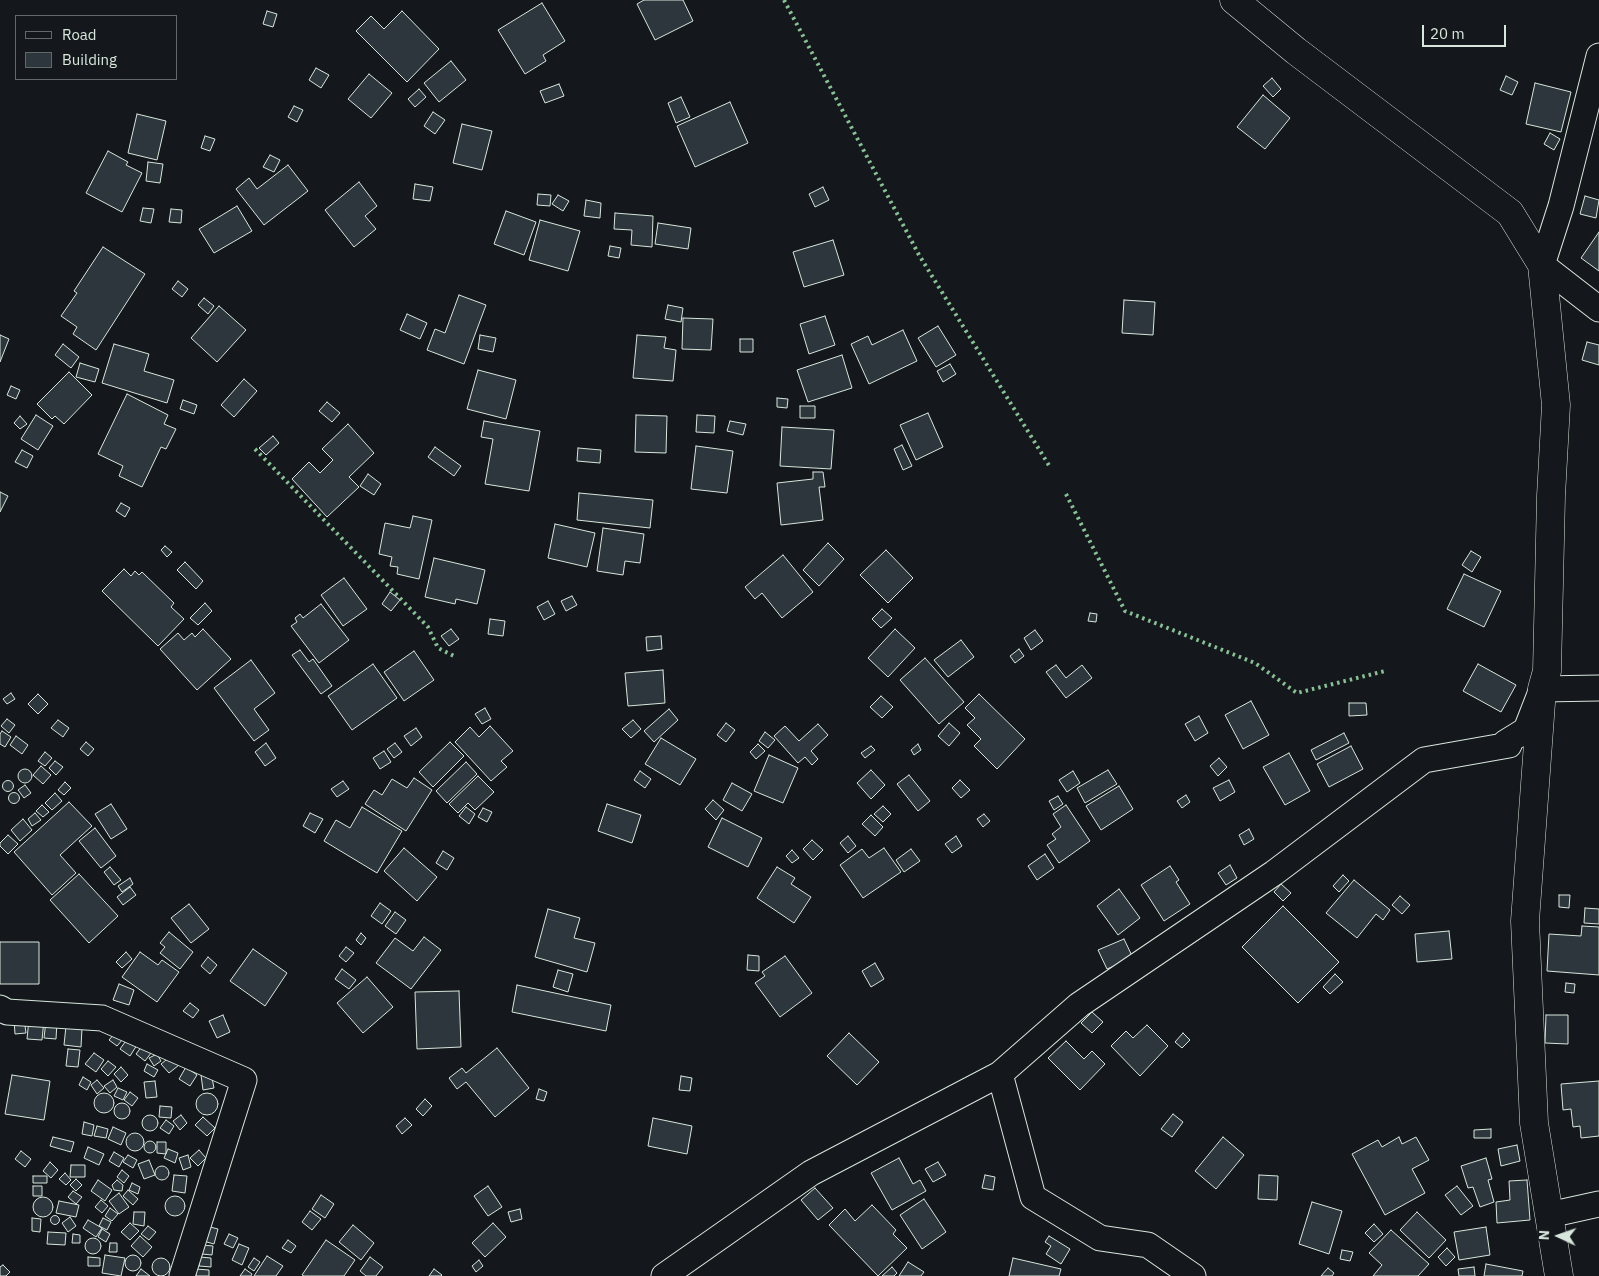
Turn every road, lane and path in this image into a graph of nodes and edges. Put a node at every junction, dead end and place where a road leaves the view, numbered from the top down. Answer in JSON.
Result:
{"nodes":[{"id":1,"x":1234,"y":0,"type":"edge"},
{"id":2,"x":1599,"y":56,"type":"edge"},
{"id":3,"x":1542,"y":265,"type":"junction"},
{"id":4,"x":1599,"y":309,"type":"edge"},
{"id":5,"x":1599,"y":688,"type":"edge"},
{"id":6,"x":1542,"y":689,"type":"junction"},
{"id":7,"x":0,"y":1008,"type":"edge"},
{"id":8,"x":1000,"y":1074,"type":"junction"},
{"id":9,"x":1599,"y":1204,"type":"edge"},
{"id":10,"x":1549,"y":1216,"type":"junction"},
{"id":11,"x":182,"y":1276,"type":"edge"},
{"id":12,"x":664,"y":1276,"type":"edge"},
{"id":13,"x":1193,"y":1276,"type":"edge"},
{"id":14,"x":1559,"y":1276,"type":"edge"}],
"edges":[{"from":1,"to":3,"type":"street"},
{"from":2,"to":3,"type":"street"},
{"from":3,"to":4,"type":"street"},
{"from":3,"to":6,"type":"street"},
{"from":5,"to":6,"type":"street"},
{"from":6,"to":8,"type":"street"},
{"from":6,"to":10,"type":"street"},
{"from":7,"to":11,"type":"street"},
{"from":8,"to":12,"type":"street"},
{"from":8,"to":13,"type":"street"},
{"from":9,"to":10,"type":"street"},
{"from":10,"to":14,"type":"street"}]}
